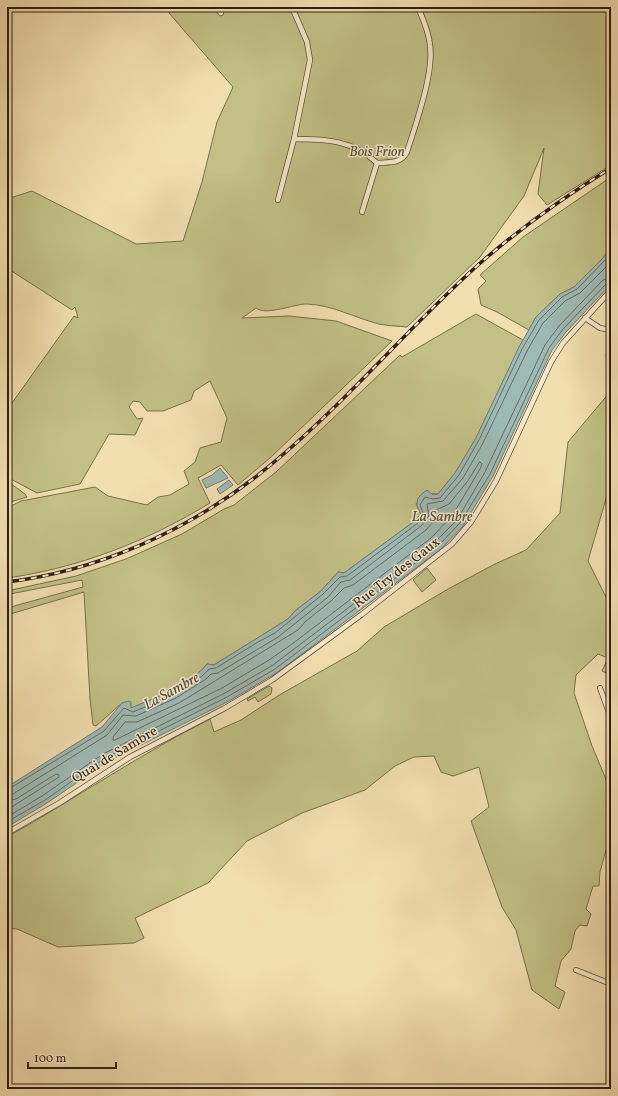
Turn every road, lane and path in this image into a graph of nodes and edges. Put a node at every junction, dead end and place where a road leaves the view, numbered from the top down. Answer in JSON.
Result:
{"nodes":[{"id":1,"x":216,"y":7,"type":"edge"},
{"id":2,"x":292,"y":7,"type":"edge"},
{"id":3,"x":418,"y":7,"type":"edge"},
{"id":4,"x":221,"y":13,"type":"dead end"},
{"id":5,"x":294,"y":139,"type":"junction"},
{"id":6,"x":377,"y":163,"type":"junction"},
{"id":7,"x":278,"y":200,"type":"dead end"},
{"id":8,"x":362,"y":212,"type":"dead end"},
{"id":9,"x":611,"y":290,"type":"edge"},
{"id":10,"x":585,"y":318,"type":"junction"},
{"id":11,"x":611,"y":330,"type":"edge"},
{"id":12,"x":600,"y":688,"type":"dead end"},
{"id":13,"x":238,"y":701,"type":"joint"},
{"id":14,"x":611,"y":718,"type":"edge"},
{"id":15,"x":7,"y":833,"type":"edge"},
{"id":16,"x":611,"y":969,"type":"edge"},
{"id":17,"x":576,"y":970,"type":"dead end"},
{"id":18,"x":609,"y":983,"type":"edge"}],
"edges":[{"from":1,"to":4,"type":"street"},
{"from":2,"to":5,"type":"street"},
{"from":3,"to":6,"type":"street"},
{"from":5,"to":6,"type":"street"},
{"from":5,"to":7,"type":"street"},
{"from":6,"to":8,"type":"street"},
{"from":9,"to":10,"type":"street","name":"Rue Try des Gaux"},
{"from":10,"to":11,"type":"street"},
{"from":10,"to":13,"type":"street","name":"Rue Try des Gaux"},
{"from":12,"to":14,"type":"street"},
{"from":13,"to":15,"type":"street","name":"Quai de Sambre"},
{"from":16,"to":18,"type":"street"},
{"from":17,"to":18,"type":"street"}]}
